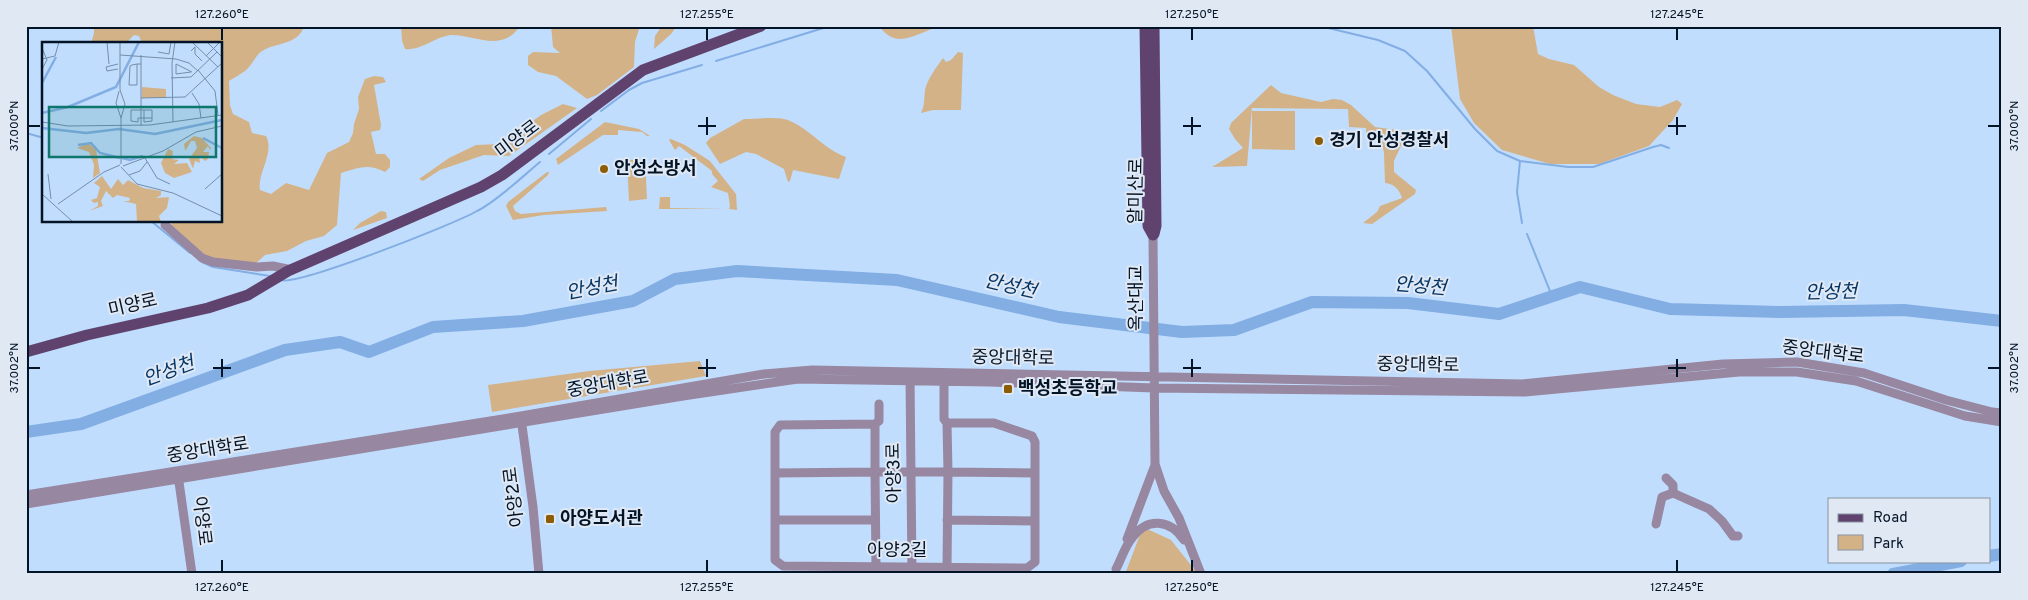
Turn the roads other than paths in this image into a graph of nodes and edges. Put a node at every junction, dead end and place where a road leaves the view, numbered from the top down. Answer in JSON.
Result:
{"nodes":[{"id":1,"x":762,"y":26,"type":"edge"},
{"id":2,"x":1145,"y":26,"type":"edge"},
{"id":3,"x":1154,"y":26,"type":"edge"},
{"id":4,"x":165,"y":225,"type":"dead end"},
{"id":5,"x":1153,"y":235,"type":"junction"},
{"id":6,"x":290,"y":270,"type":"junction"},
{"id":7,"x":26,"y":352,"type":"edge"},
{"id":8,"x":910,"y":377,"type":"junction"},
{"id":9,"x":1154,"y":378,"type":"junction"},
{"id":10,"x":944,"y":382,"type":"junction"},
{"id":11,"x":1154,"y":388,"type":"junction"},
{"id":12,"x":879,"y":404,"type":"dead end"},
{"id":13,"x":2002,"y":413,"type":"edge"},
{"id":14,"x":522,"y":420,"type":"junction"},
{"id":15,"x":2002,"y":422,"type":"edge"},
{"id":16,"x":947,"y":423,"type":"junction"},
{"id":17,"x":875,"y":424,"type":"junction"},
{"id":18,"x":1156,"y":464,"type":"junction"},
{"id":19,"x":875,"y":472,"type":"junction"},
{"id":20,"x":911,"y":472,"type":"junction"},
{"id":21,"x":948,"y":472,"type":"junction"},
{"id":22,"x":775,"y":473,"type":"junction"},
{"id":23,"x":1035,"y":473,"type":"junction"},
{"id":24,"x":179,"y":476,"type":"junction"},
{"id":25,"x":1666,"y":478,"type":"dead end"},
{"id":26,"x":1673,"y":493,"type":"junction"},
{"id":27,"x":26,"y":495,"type":"edge"},
{"id":28,"x":26,"y":504,"type":"edge"},
{"id":29,"x":775,"y":520,"type":"junction"},
{"id":30,"x":875,"y":520,"type":"junction"},
{"id":31,"x":947,"y":520,"type":"junction"},
{"id":32,"x":1035,"y":521,"type":"junction"},
{"id":33,"x":1656,"y":524,"type":"dead end"},
{"id":34,"x":1738,"y":536,"type":"dead end"},
{"id":35,"x":876,"y":567,"type":"junction"},
{"id":36,"x":947,"y":567,"type":"junction"},
{"id":37,"x":912,"y":570,"type":"edge"},
{"id":38,"x":1199,"y":570,"type":"edge"},
{"id":39,"x":1115,"y":572,"type":"edge"},
{"id":40,"x":192,"y":574,"type":"edge"},
{"id":41,"x":539,"y":574,"type":"edge"}],
"edges":[{"from":1,"to":6,"type":"main road","name":"미양로"},
{"from":2,"to":5,"type":"main road","name":"알미산로"},
{"from":3,"to":5,"type":"main road","name":"알미산로"},
{"from":4,"to":6,"type":"street"},
{"from":5,"to":9,"type":"street","name":"옥산대교"},
{"from":6,"to":7,"type":"main road","name":"미양로"},
{"from":8,"to":9,"type":"street","name":"중앙대학로"},
{"from":8,"to":10,"type":"street","name":"중앙대학로"},
{"from":8,"to":14,"type":"street","name":"중앙대학로"},
{"from":8,"to":20,"type":"street","name":"아양3로"},
{"from":9,"to":11,"type":"street"},
{"from":9,"to":13,"type":"street","name":"중앙대학로"},
{"from":10,"to":11,"type":"street","name":"중앙대학로"},
{"from":10,"to":16,"type":"street"},
{"from":11,"to":15,"type":"street","name":"중앙대학로"},
{"from":11,"to":18,"type":"street"},
{"from":12,"to":17,"type":"street"},
{"from":14,"to":24,"type":"street","name":"중앙대학로"},
{"from":14,"to":41,"type":"street","name":"아양2로"},
{"from":16,"to":21,"type":"street"},
{"from":16,"to":23,"type":"street","name":"아양2길"},
{"from":17,"to":19,"type":"street"},
{"from":17,"to":22,"type":"street","name":"아양2길"},
{"from":18,"to":38,"type":"street"},
{"from":18,"to":39,"type":"street"},
{"from":19,"to":20,"type":"street"},
{"from":19,"to":22,"type":"street"},
{"from":19,"to":30,"type":"street"},
{"from":20,"to":21,"type":"street"},
{"from":20,"to":37,"type":"street","name":"아양3로"},
{"from":21,"to":23,"type":"street"},
{"from":21,"to":31,"type":"street"},
{"from":22,"to":29,"type":"street","name":"아양2길"},
{"from":23,"to":32,"type":"street","name":"아양2길"},
{"from":24,"to":27,"type":"street","name":"중앙대학로"},
{"from":24,"to":28,"type":"street","name":"중앙대학로"},
{"from":24,"to":40,"type":"street","name":"아양로"},
{"from":25,"to":26,"type":"street"},
{"from":26,"to":33,"type":"street"},
{"from":26,"to":34,"type":"street"},
{"from":29,"to":30,"type":"street"},
{"from":29,"to":35,"type":"street","name":"아양2길"},
{"from":30,"to":35,"type":"street"},
{"from":31,"to":32,"type":"street"},
{"from":31,"to":36,"type":"street"},
{"from":32,"to":36,"type":"street","name":"아양2길"},
{"from":35,"to":37,"type":"street","name":"아양2길"},
{"from":36,"to":37,"type":"street","name":"아양2길"},
{"from":38,"to":39,"type":"street"}]}
